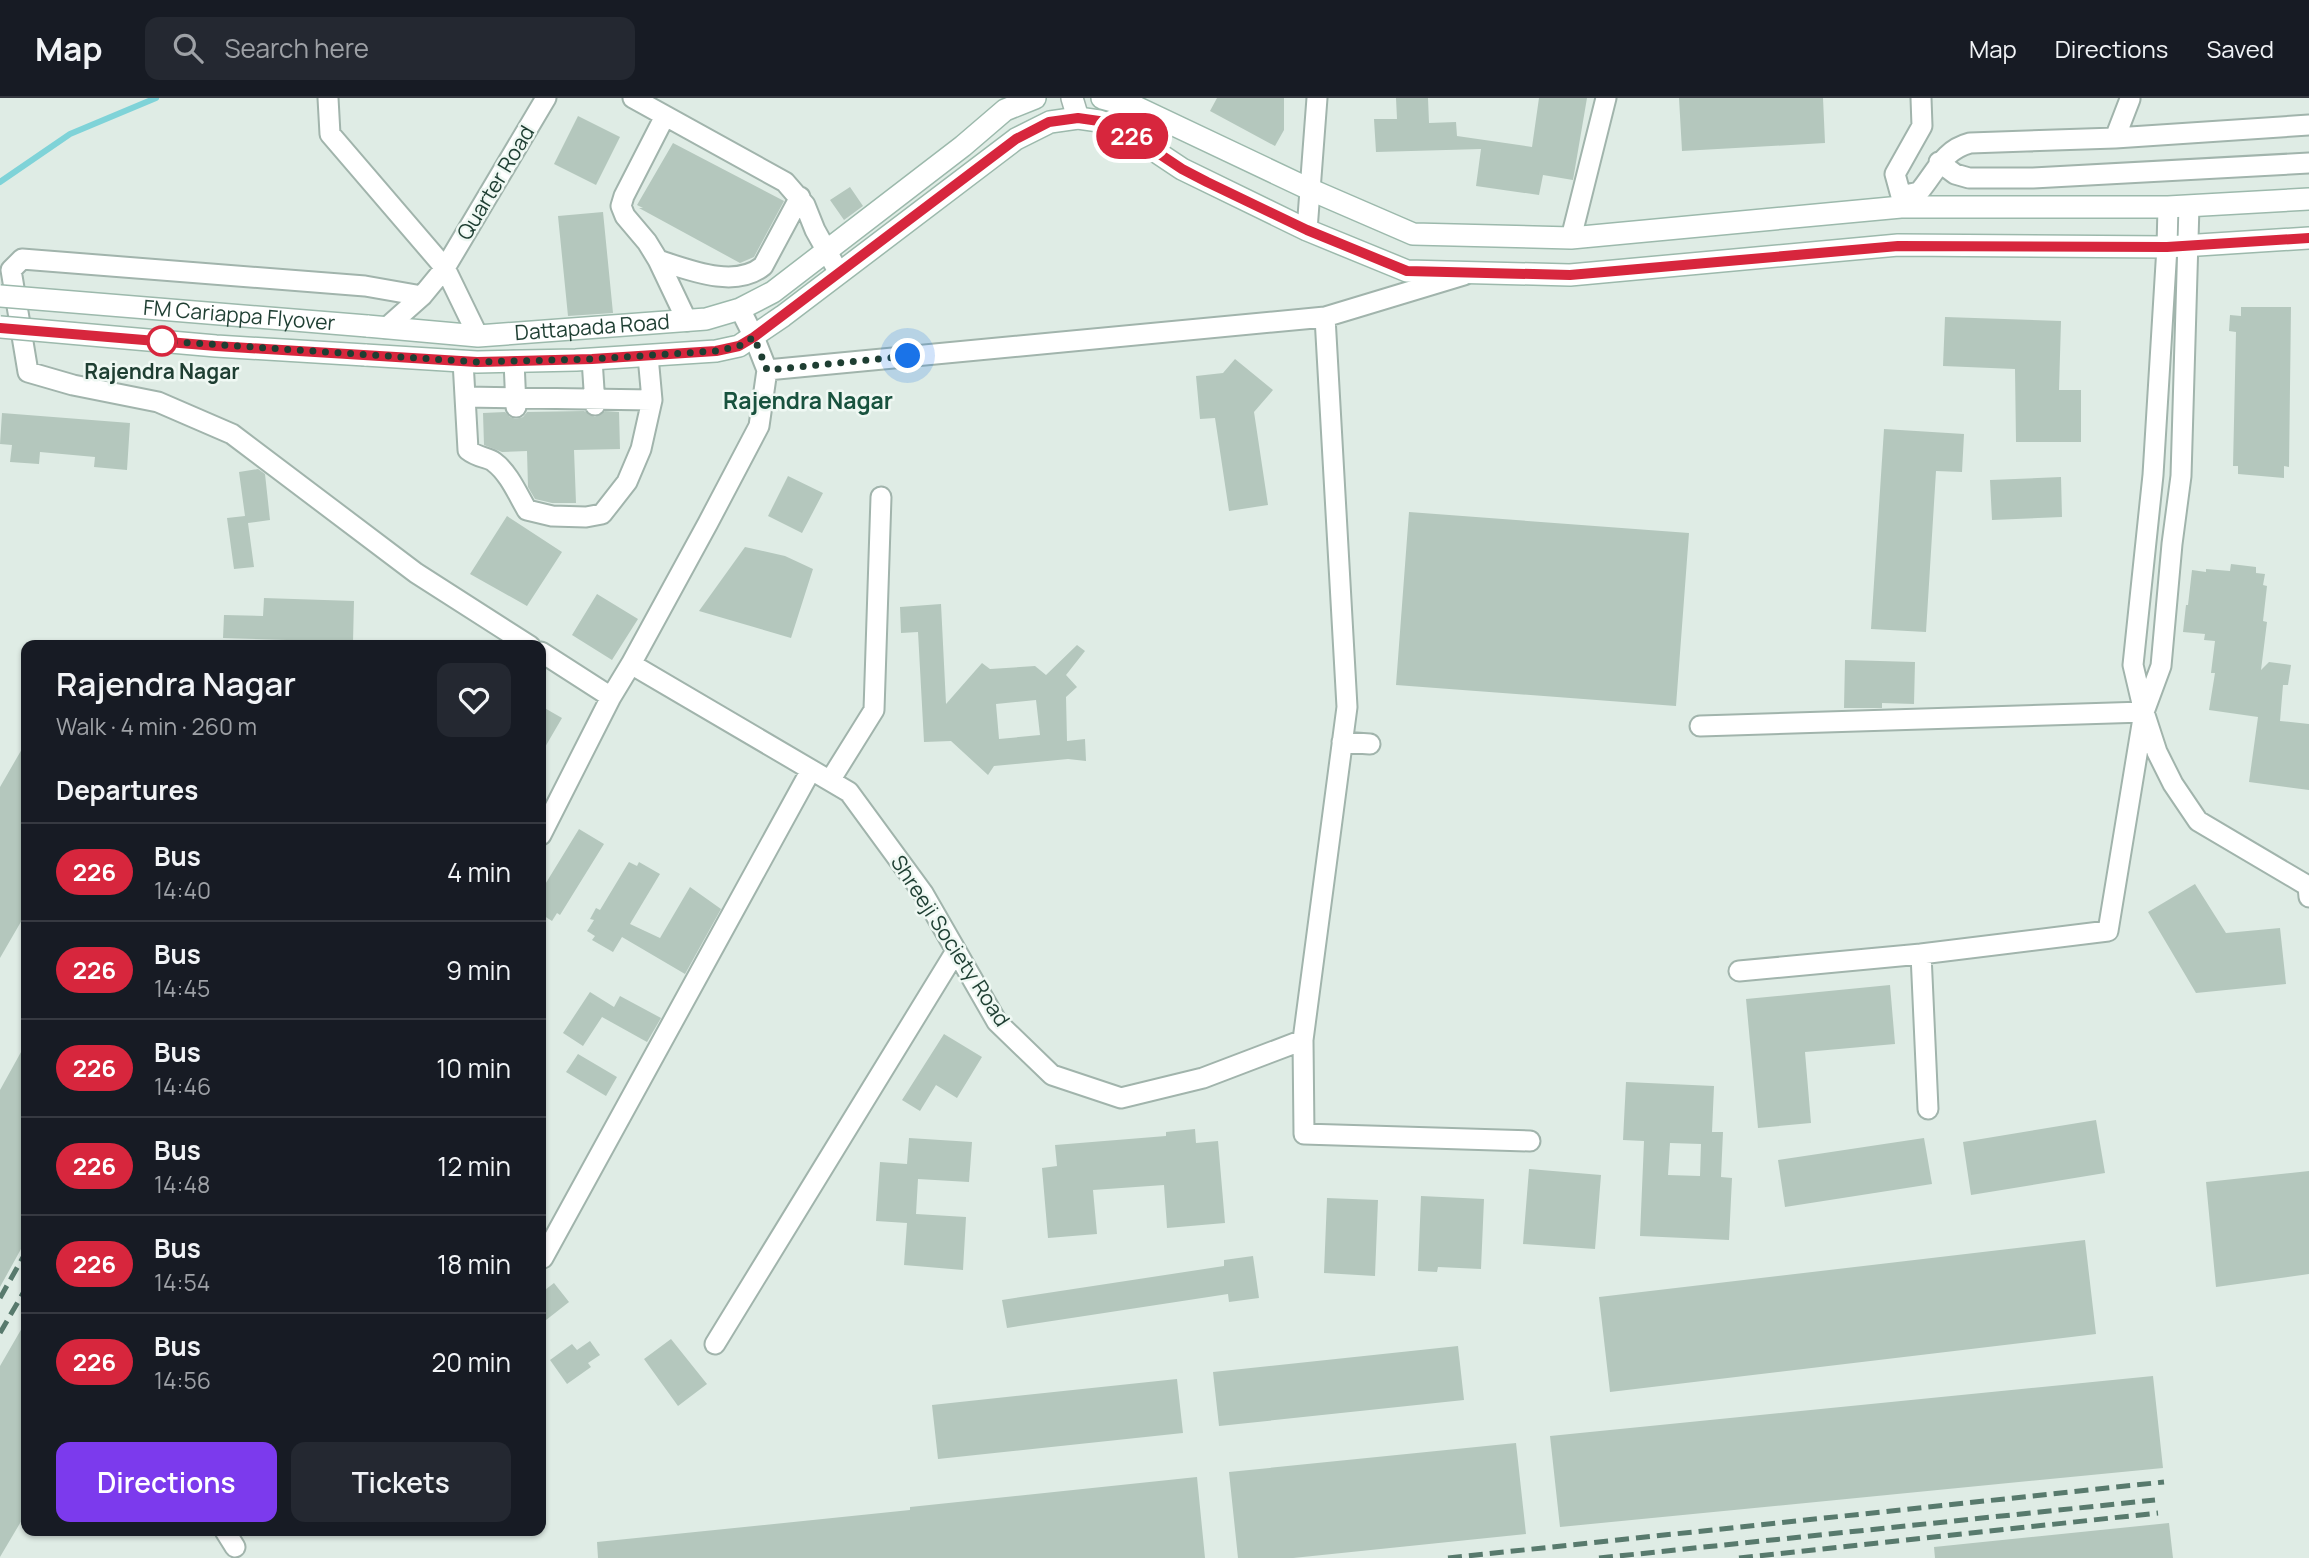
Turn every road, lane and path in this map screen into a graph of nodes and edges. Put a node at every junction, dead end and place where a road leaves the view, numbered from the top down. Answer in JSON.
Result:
{"nodes":[{"id":1,"x":328,"y":98,"type":"edge"},
{"id":2,"x":547,"y":98,"type":"edge"},
{"id":3,"x":633,"y":98,"type":"edge"},
{"id":4,"x":1035,"y":98,"type":"edge"},
{"id":5,"x":1102,"y":98,"type":"edge"},
{"id":6,"x":1317,"y":98,"type":"edge"},
{"id":7,"x":1606,"y":98,"type":"edge"},
{"id":8,"x":1921,"y":98,"type":"edge"},
{"id":9,"x":2130,"y":99,"type":"edge"},
{"id":10,"x":1075,"y":108,"type":"edge"},
{"id":11,"x":665,"y":116,"type":"junction"},
{"id":12,"x":2309,"y":125,"type":"edge"},
{"id":13,"x":2115,"y":138,"type":"junction"},
{"id":14,"x":1939,"y":162,"type":"junction"},
{"id":15,"x":2309,"y":163,"type":"edge"},
{"id":16,"x":1309,"y":189,"type":"junction"},
{"id":17,"x":800,"y":197,"type":"junction"},
{"id":18,"x":2309,"y":199,"type":"edge"},
{"id":19,"x":1901,"y":202,"type":"junction"},
{"id":20,"x":2178,"y":207,"type":"junction"},
{"id":21,"x":1307,"y":230,"type":"junction"},
{"id":22,"x":1571,"y":238,"type":"junction"},
{"id":23,"x":2309,"y":238,"type":"edge"},
{"id":24,"x":2178,"y":247,"type":"junction"},
{"id":25,"x":827,"y":250,"type":"junction"},
{"id":26,"x":658,"y":260,"type":"junction"},
{"id":27,"x":445,"y":268,"type":"junction"},
{"id":28,"x":755,"y":273,"type":"junction"},
{"id":29,"x":839,"y":273,"type":"junction"},
{"id":30,"x":1471,"y":273,"type":"junction"},
{"id":31,"x":768,"y":294,"type":"junction"},
{"id":32,"x":0,"y":296,"type":"edge"},
{"id":33,"x":422,"y":296,"type":"junction"},
{"id":34,"x":740,"y":309,"type":"junction"},
{"id":35,"x":783,"y":316,"type":"junction"},
{"id":36,"x":1325,"y":317,"type":"junction"},
{"id":37,"x":696,"y":320,"type":"junction"},
{"id":38,"x":0,"y":327,"type":"edge"},
{"id":39,"x":377,"y":327,"type":"junction"},
{"id":40,"x":478,"y":336,"type":"junction"},
{"id":41,"x":754,"y":337,"type":"junction"},
{"id":42,"x":648,"y":356,"type":"junction"},
{"id":43,"x":592,"y":359,"type":"junction"},
{"id":44,"x":514,"y":361,"type":"junction"},
{"id":45,"x":470,"y":362,"type":"junction"},
{"id":46,"x":767,"y":370,"type":"junction"},
{"id":47,"x":465,"y":397,"type":"junction"},
{"id":48,"x":652,"y":400,"type":"junction"},
{"id":49,"x":516,"y":402,"type":"junction"},
{"id":50,"x":594,"y":402,"type":"junction"},
{"id":51,"x":2153,"y":475,"type":"junction"},
{"id":52,"x":2181,"y":476,"type":"junction"},
{"id":53,"x":881,"y":497,"type":"dead end"},
{"id":54,"x":521,"y":640,"type":"edge"},
{"id":55,"x":2136,"y":640,"type":"junction"},
{"id":56,"x":2163,"y":642,"type":"junction"},
{"id":57,"x":546,"y":655,"type":"edge"},
{"id":58,"x":631,"y":664,"type":"junction"},
{"id":59,"x":611,"y":697,"type":"junction"},
{"id":60,"x":2144,"y":712,"type":"junction"},
{"id":61,"x":1700,"y":726,"type":"dead end"},
{"id":62,"x":1342,"y":742,"type":"junction"},
{"id":63,"x":1370,"y":744,"type":"dead end"},
{"id":64,"x":811,"y":770,"type":"junction"},
{"id":65,"x":831,"y":779,"type":"junction"},
{"id":66,"x":546,"y":825,"type":"edge"},
{"id":67,"x":2309,"y":897,"type":"edge"},
{"id":68,"x":956,"y":951,"type":"junction"},
{"id":69,"x":1922,"y":954,"type":"junction"},
{"id":70,"x":1739,"y":971,"type":"dead end"},
{"id":71,"x":1303,"y":1040,"type":"junction"},
{"id":72,"x":1928,"y":1109,"type":"dead end"},
{"id":73,"x":1530,"y":1141,"type":"dead end"},
{"id":74,"x":546,"y":1253,"type":"edge"},
{"id":75,"x":716,"y":1343,"type":"dead end"}],
"edges":[{"from":1,"to":27,"type":"street"},
{"from":2,"to":27,"type":"street","name":"Quarter Road"},
{"from":3,"to":11,"type":"street"},
{"from":4,"to":25,"type":"main road","name":"Dattapada Road"},
{"from":5,"to":16,"type":"main road"},
{"from":6,"to":16,"type":"street"},
{"from":7,"to":22,"type":"street"},
{"from":8,"to":19,"type":"street"},
{"from":9,"to":13,"type":"street"},
{"from":10,"to":21,"type":"main road","name":"Dattapada Road"},
{"from":10,"to":29,"type":"main road","name":"Dattapada Road"},
{"from":11,"to":17,"type":"street"},
{"from":11,"to":26,"type":"street"},
{"from":12,"to":13,"type":"street"},
{"from":13,"to":14,"type":"street"},
{"from":14,"to":15,"type":"street"},
{"from":14,"to":19,"type":"street"},
{"from":16,"to":21,"type":"street"},
{"from":16,"to":22,"type":"main road"},
{"from":17,"to":25,"type":"street"},
{"from":17,"to":28,"type":"street"},
{"from":18,"to":20,"type":"main road"},
{"from":19,"to":20,"type":"main road"},
{"from":19,"to":22,"type":"main road"},
{"from":20,"to":24,"type":"street"},
{"from":21,"to":30,"type":"main road","name":"Dattapada Road"},
{"from":23,"to":24,"type":"main road","name":"Dattapada Road"},
{"from":24,"to":30,"type":"main road","name":"Dattapada Road"},
{"from":24,"to":51,"type":"street"},
{"from":24,"to":52,"type":"street"},
{"from":25,"to":29,"type":"street"},
{"from":25,"to":31,"type":"main road","name":"Dattapada Road"},
{"from":26,"to":28,"type":"street"},
{"from":26,"to":37,"type":"street"},
{"from":27,"to":33,"type":"street","name":"Quarter Road"},
{"from":27,"to":40,"type":"street"},
{"from":28,"to":31,"type":"street"},
{"from":29,"to":35,"type":"main road","name":"Dattapada Road"},
{"from":30,"to":36,"type":"street"},
{"from":31,"to":34,"type":"main road","name":"Dattapada Road"},
{"from":31,"to":35,"type":"street"},
{"from":32,"to":39,"type":"main road","name":"FM Cariappa Flyover","bridge":true},
{"from":33,"to":39,"type":"street","name":"Quarter Road"},
{"from":33,"to":54,"type":"street"},
{"from":34,"to":37,"type":"main road","name":"Dattapada Road"},
{"from":34,"to":41,"type":"street"},
{"from":35,"to":41,"type":"main road","name":"Dattapada Road"},
{"from":36,"to":46,"type":"street"},
{"from":36,"to":62,"type":"street"},
{"from":37,"to":40,"type":"main road","name":"Dattapada Road"},
{"from":38,"to":45,"type":"main road","name":"FM Cariappa Flyover","bridge":true},
{"from":39,"to":40,"type":"main road","name":"FM Cariappa Flyover"},
{"from":41,"to":42,"type":"main road","name":"Dattapada Road"},
{"from":41,"to":46,"type":"street"},
{"from":42,"to":43,"type":"main road","name":"Dattapada Road"},
{"from":42,"to":48,"type":"street"},
{"from":43,"to":44,"type":"main road","name":"Dattapada Road"},
{"from":43,"to":50,"type":"street"},
{"from":44,"to":45,"type":"main road","name":"Dattapada Road"},
{"from":44,"to":49,"type":"street"},
{"from":45,"to":47,"type":"street"},
{"from":46,"to":58,"type":"street"},
{"from":47,"to":48,"type":"street"},
{"from":47,"to":49,"type":"street"},
{"from":48,"to":50,"type":"street"},
{"from":49,"to":50,"type":"street"},
{"from":51,"to":52,"type":"street"},
{"from":51,"to":55,"type":"street"},
{"from":52,"to":56,"type":"street"},
{"from":53,"to":65,"type":"street"},
{"from":55,"to":56,"type":"street"},
{"from":55,"to":60,"type":"street"},
{"from":56,"to":60,"type":"street"},
{"from":57,"to":59,"type":"street"},
{"from":58,"to":59,"type":"street"},
{"from":58,"to":64,"type":"street","name":"Shreeji Society Road"},
{"from":59,"to":66,"type":"street"},
{"from":60,"to":61,"type":"street"},
{"from":60,"to":67,"type":"street"},
{"from":60,"to":69,"type":"street"},
{"from":62,"to":63,"type":"street"},
{"from":62,"to":71,"type":"street"},
{"from":64,"to":65,"type":"street","name":"Shreeji Society Road"},
{"from":64,"to":74,"type":"street"},
{"from":65,"to":68,"type":"street","name":"Shreeji Society Road"},
{"from":68,"to":71,"type":"street","name":"Shreeji Society Road"},
{"from":68,"to":75,"type":"street"},
{"from":69,"to":70,"type":"street"},
{"from":69,"to":72,"type":"street"},
{"from":71,"to":73,"type":"street"}]}
